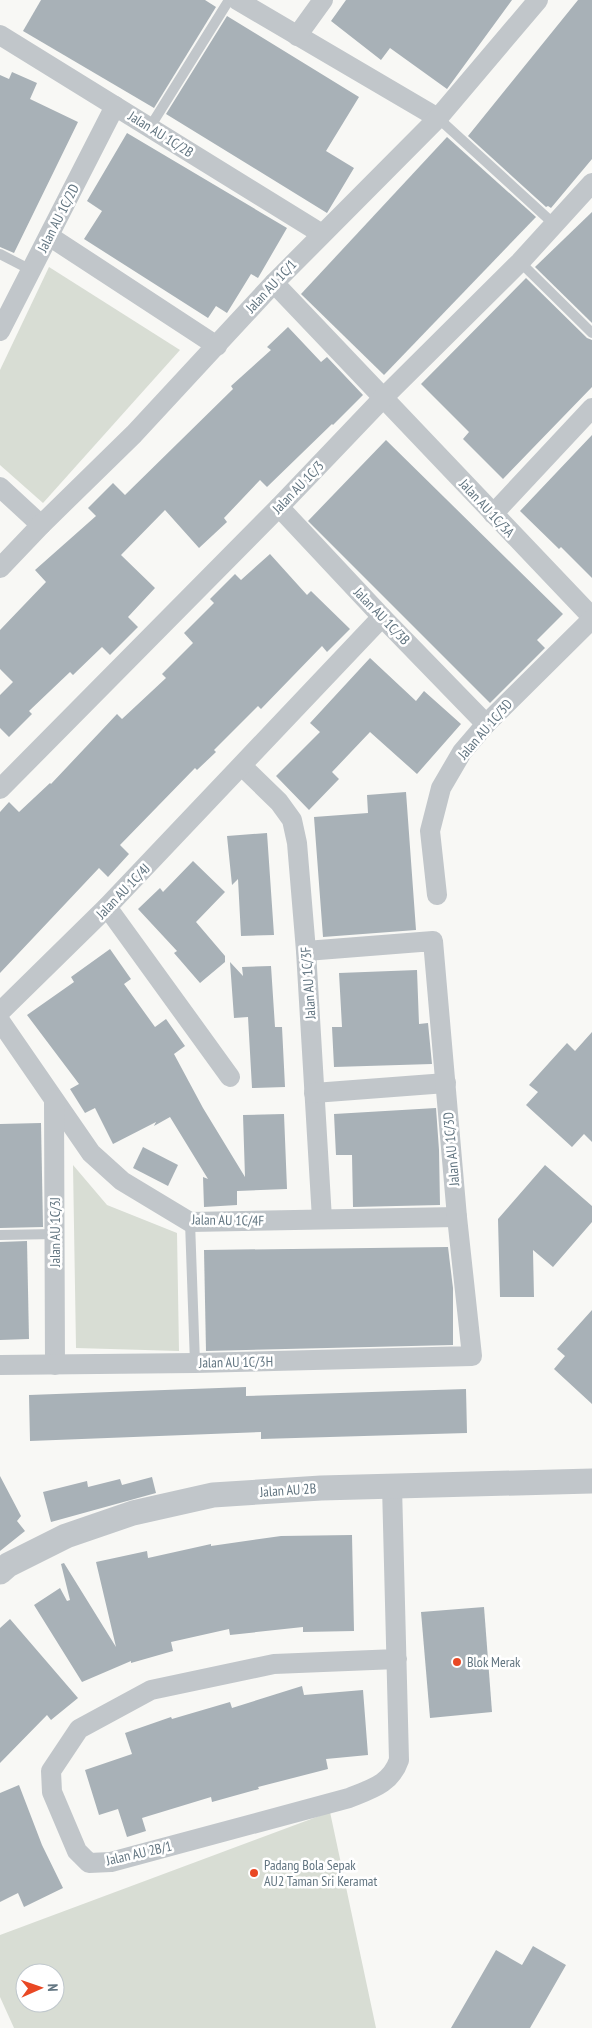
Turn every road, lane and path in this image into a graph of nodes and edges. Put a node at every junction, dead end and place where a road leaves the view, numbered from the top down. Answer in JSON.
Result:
{"nodes":[{"id":1,"x":229,"y":0,"type":"edge"},
{"id":2,"x":237,"y":0,"type":"edge"},
{"id":3,"x":323,"y":0,"type":"edge"},
{"id":4,"x":538,"y":0,"type":"edge"},
{"id":5,"x":0,"y":35,"type":"edge"},
{"id":6,"x":298,"y":36,"type":"junction"},
{"id":7,"x":115,"y":106,"type":"junction"},
{"id":8,"x":438,"y":118,"type":"junction"},
{"id":9,"x":150,"y":127,"type":"junction"},
{"id":10,"x":592,"y":183,"type":"edge"},
{"id":11,"x":555,"y":225,"type":"junction"},
{"id":12,"x":322,"y":234,"type":"junction"},
{"id":13,"x":48,"y":236,"type":"junction"},
{"id":14,"x":0,"y":254,"type":"edge"},
{"id":15,"x":520,"y":262,"type":"junction"},
{"id":16,"x":31,"y":270,"type":"junction"},
{"id":17,"x":274,"y":282,"type":"junction"},
{"id":18,"x":0,"y":331,"type":"edge"},
{"id":19,"x":592,"y":333,"type":"edge"},
{"id":20,"x":217,"y":346,"type":"junction"},
{"id":21,"x":384,"y":397,"type":"junction"},
{"id":22,"x":592,"y":408,"type":"edge"},
{"id":23,"x":0,"y":487,"type":"edge"},
{"id":24,"x":279,"y":507,"type":"junction"},
{"id":25,"x":492,"y":514,"type":"junction"},
{"id":26,"x":40,"y":525,"type":"junction"},
{"id":27,"x":0,"y":568,"type":"edge"},
{"id":28,"x":382,"y":617,"type":"junction"},
{"id":29,"x":592,"y":618,"type":"edge"},
{"id":30,"x":486,"y":724,"type":"junction"},
{"id":31,"x":242,"y":766,"type":"junction"},
{"id":32,"x":0,"y":790,"type":"edge"},
{"id":33,"x":437,"y":895,"type":"dead end"},
{"id":34,"x":107,"y":907,"type":"junction"},
{"id":35,"x":306,"y":951,"type":"junction"},
{"id":36,"x":0,"y":1012,"type":"edge"},
{"id":37,"x":0,"y":1021,"type":"edge"},
{"id":38,"x":230,"y":1077,"type":"dead end"},
{"id":39,"x":446,"y":1083,"type":"junction"},
{"id":40,"x":314,"y":1093,"type":"junction"},
{"id":41,"x":54,"y":1100,"type":"junction"},
{"id":42,"x":457,"y":1217,"type":"junction"},
{"id":43,"x":322,"y":1220,"type":"junction"},
{"id":44,"x":190,"y":1222,"type":"junction"},
{"id":45,"x":56,"y":1234,"type":"junction"},
{"id":46,"x":0,"y":1235,"type":"edge"},
{"id":47,"x":472,"y":1356,"type":"joint"},
{"id":48,"x":195,"y":1363,"type":"junction"},
{"id":49,"x":0,"y":1365,"type":"edge"},
{"id":50,"x":55,"y":1365,"type":"junction"},
{"id":51,"x":592,"y":1481,"type":"edge"},
{"id":52,"x":392,"y":1486,"type":"junction"},
{"id":53,"x":0,"y":1572,"type":"edge"},
{"id":54,"x":397,"y":1659,"type":"junction"}],
"edges":[{"from":1,"to":9,"type":"lane"},
{"from":2,"to":6,"type":"street"},
{"from":3,"to":6,"type":"street"},
{"from":4,"to":8,"type":"street","name":"Jalan AU 1C/1"},
{"from":5,"to":7,"type":"street","name":"Jalan AU 1C/2B"},
{"from":6,"to":8,"type":"street"},
{"from":7,"to":9,"type":"street","name":"Jalan AU 1C/2B"},
{"from":7,"to":13,"type":"street","name":"Jalan AU 1C/2D"},
{"from":8,"to":11,"type":"lane"},
{"from":8,"to":12,"type":"street","name":"Jalan AU 1C/1"},
{"from":9,"to":12,"type":"street","name":"Jalan AU 1C/2B"},
{"from":10,"to":11,"type":"street","name":"Jalan AU 1C/3"},
{"from":11,"to":15,"type":"street","name":"Jalan AU 1C/3"},
{"from":12,"to":17,"type":"street","name":"Jalan AU 1C/1"},
{"from":13,"to":16,"type":"street","name":"Jalan AU 1C/2D"},
{"from":13,"to":20,"type":"street"},
{"from":14,"to":16,"type":"lane"},
{"from":15,"to":19,"type":"lane"},
{"from":15,"to":21,"type":"street","name":"Jalan AU 1C/3"},
{"from":16,"to":18,"type":"street","name":"Jalan AU 1C/2D"},
{"from":17,"to":20,"type":"street","name":"Jalan AU 1C/1"},
{"from":17,"to":21,"type":"street","name":"Jalan AU 1C/3A"},
{"from":20,"to":26,"type":"street","name":"Jalan AU 1C/1"},
{"from":21,"to":24,"type":"street","name":"Jalan AU 1C/3"},
{"from":21,"to":25,"type":"street","name":"Jalan AU 1C/3A"},
{"from":22,"to":25,"type":"street"},
{"from":23,"to":26,"type":"street"},
{"from":24,"to":28,"type":"street","name":"Jalan AU 1C/3B"},
{"from":24,"to":32,"type":"street","name":"Jalan AU 1C/3"},
{"from":25,"to":29,"type":"street","name":"Jalan AU 1C/3A"},
{"from":26,"to":27,"type":"street","name":"Jalan AU 1C/1"},
{"from":28,"to":30,"type":"street","name":"Jalan AU 1C/3B"},
{"from":28,"to":31,"type":"street","name":"Jalan AU 1C/4J"},
{"from":29,"to":30,"type":"street","name":"Jalan AU 1C/3D"},
{"from":30,"to":33,"type":"street","name":"Jalan AU 1C/3D"},
{"from":31,"to":34,"type":"street","name":"Jalan AU 1C/4J"},
{"from":31,"to":35,"type":"street","name":"Jalan AU 1C/3F"},
{"from":34,"to":36,"type":"street","name":"Jalan AU 1C/4J"},
{"from":34,"to":38,"type":"street"},
{"from":35,"to":39,"type":"street","name":"Jalan AU 1C/3D"},
{"from":35,"to":40,"type":"street","name":"Jalan AU 1C/3F"},
{"from":37,"to":41,"type":"street","name":"Jalan AU 1C/4F"},
{"from":39,"to":40,"type":"street"},
{"from":39,"to":42,"type":"street","name":"Jalan AU 1C/3D"},
{"from":40,"to":43,"type":"street","name":"Jalan AU 1C/3F"},
{"from":41,"to":44,"type":"street","name":"Jalan AU 1C/4F"},
{"from":41,"to":45,"type":"street","name":"Jalan AU 1C/3J"},
{"from":42,"to":43,"type":"street","name":"Jalan AU 1C/4F"},
{"from":42,"to":47,"type":"street","name":"Jalan AU 1C/3D"},
{"from":43,"to":44,"type":"street","name":"Jalan AU 1C/4F"},
{"from":44,"to":48,"type":"lane"},
{"from":45,"to":46,"type":"lane"},
{"from":45,"to":50,"type":"street","name":"Jalan AU 1C/3J"},
{"from":47,"to":48,"type":"street","name":"Jalan AU 1C/3H"},
{"from":48,"to":50,"type":"street","name":"Jalan AU 1C/3H"},
{"from":49,"to":50,"type":"street","name":"Jalan AU 1C/3H"},
{"from":51,"to":52,"type":"street","name":"Jalan AU 2B"},
{"from":52,"to":53,"type":"street","name":"Jalan AU 2B"},
{"from":52,"to":54,"type":"street","name":"Jalan AU 2B/1"},
{"from":54,"to":54,"type":"street","name":"Jalan AU 2B/1"}]}
